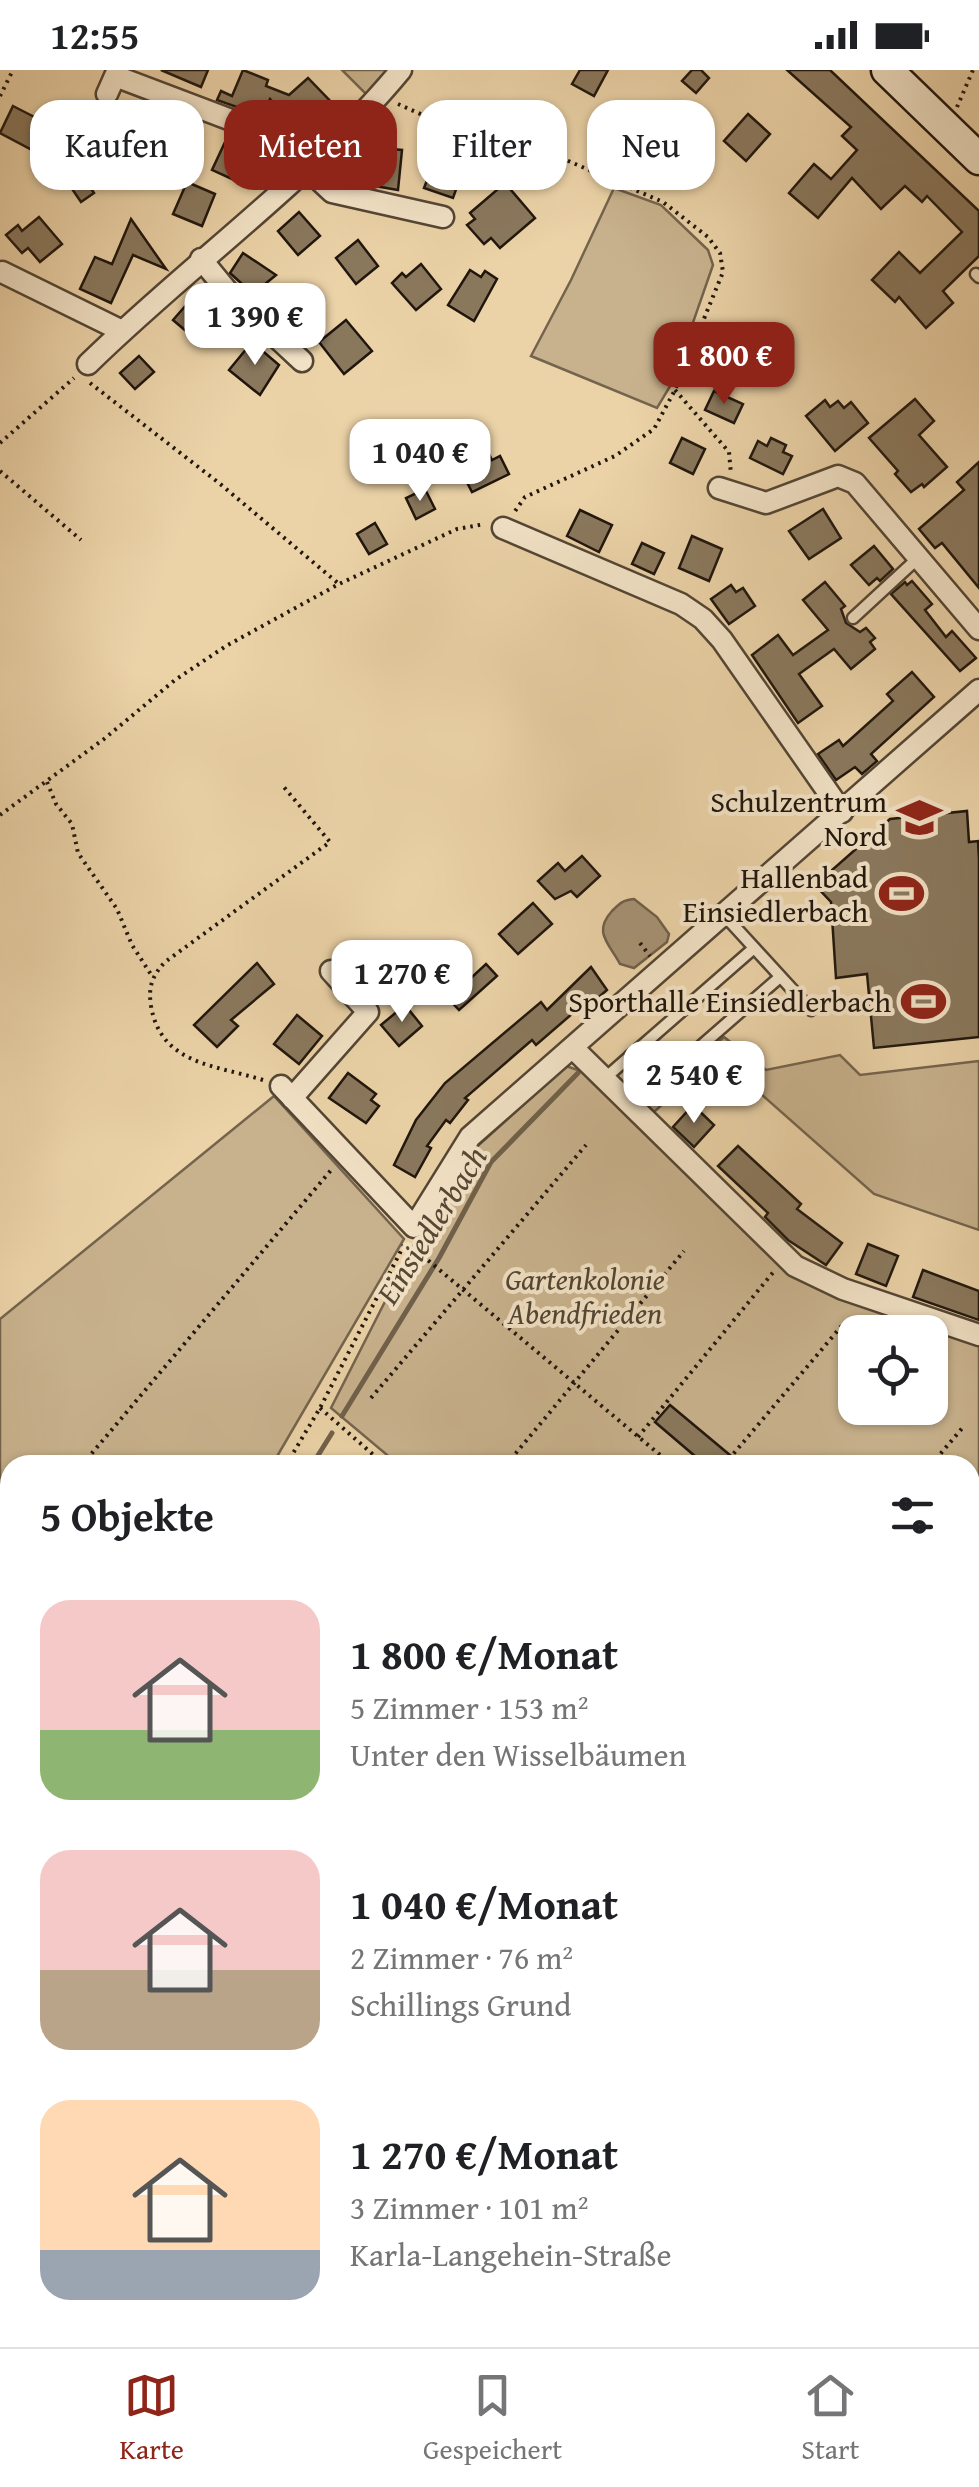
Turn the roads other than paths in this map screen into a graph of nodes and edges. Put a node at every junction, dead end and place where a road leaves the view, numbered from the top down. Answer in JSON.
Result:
{"nodes":[{"id":1,"x":401,"y":70,"type":"edge"},
{"id":2,"x":887,"y":70,"type":"edge"},
{"id":3,"x":107,"y":94,"type":"dead end"},
{"id":4,"x":375,"y":100,"type":"edge"},
{"id":5,"x":224,"y":117,"type":"edge"},
{"id":6,"x":979,"y":160,"type":"edge"},
{"id":7,"x":280,"y":190,"type":"edge"},
{"id":8,"x":330,"y":190,"type":"edge"},
{"id":9,"x":443,"y":217,"type":"dead end"},
{"id":10,"x":201,"y":259,"type":"junction"},
{"id":11,"x":2,"y":272,"type":"edge"},
{"id":12,"x":122,"y":331,"type":"junction"},
{"id":13,"x":302,"y":361,"type":"dead end"},
{"id":14,"x":83,"y":370,"type":"road end"},
{"id":15,"x":726,"y":490,"type":"road end"},
{"id":16,"x":503,"y":528,"type":"road end"},
{"id":17,"x":918,"y":558,"type":"junction"},
{"id":18,"x":854,"y":618,"type":"dead end"},
{"id":19,"x":979,"y":629,"type":"edge"},
{"id":20,"x":979,"y":690,"type":"edge"},
{"id":21,"x":842,"y":812,"type":"junction"},
{"id":22,"x":725,"y":916,"type":"junction"},
{"id":23,"x":754,"y":948,"type":"junction"},
{"id":24,"x":331,"y":972,"type":"dead end"},
{"id":25,"x":780,"y":977,"type":"junction"},
{"id":26,"x":811,"y":1010,"type":"dead end"},
{"id":27,"x":574,"y":1049,"type":"junction"},
{"id":28,"x":630,"y":1056,"type":"junction"},
{"id":29,"x":604,"y":1079,"type":"junction"},
{"id":30,"x":979,"y":1335,"type":"edge"}],
"edges":[{"from":1,"to":4,"type":"street"},
{"from":2,"to":6,"type":"main road"},
{"from":3,"to":5,"type":"street"},
{"from":7,"to":10,"type":"street"},
{"from":8,"to":9,"type":"street"},
{"from":10,"to":12,"type":"street"},
{"from":10,"to":13,"type":"street"},
{"from":11,"to":12,"type":"street"},
{"from":12,"to":14,"type":"street"},
{"from":15,"to":17,"type":"street"},
{"from":16,"to":21,"type":"street"},
{"from":17,"to":18,"type":"lane"},
{"from":17,"to":19,"type":"street"},
{"from":20,"to":21,"type":"street"},
{"from":21,"to":22,"type":"street"},
{"from":22,"to":23,"type":"lane"},
{"from":22,"to":27,"type":"street"},
{"from":23,"to":25,"type":"lane"},
{"from":23,"to":28,"type":"lane"},
{"from":24,"to":27,"type":"street"},
{"from":25,"to":26,"type":"lane"},
{"from":25,"to":28,"type":"lane"},
{"from":27,"to":29,"type":"street"},
{"from":28,"to":29,"type":"lane"},
{"from":29,"to":30,"type":"street"}]}
